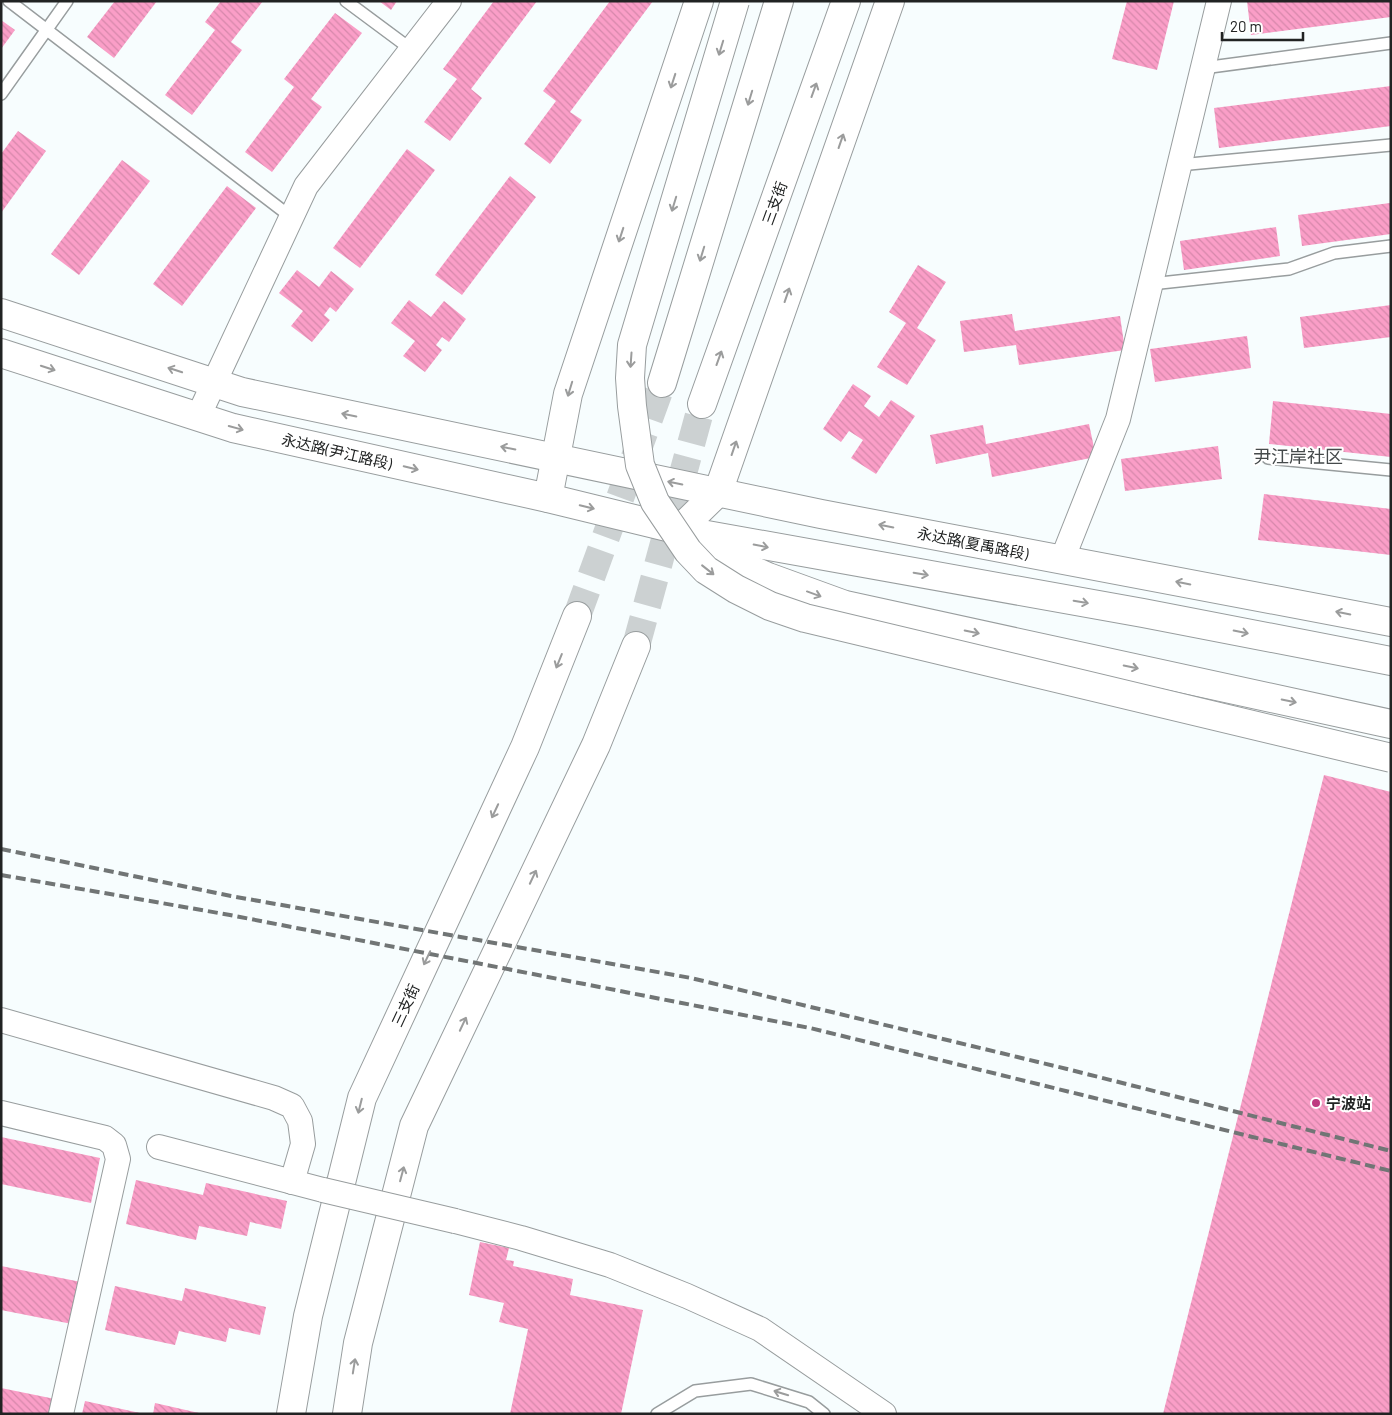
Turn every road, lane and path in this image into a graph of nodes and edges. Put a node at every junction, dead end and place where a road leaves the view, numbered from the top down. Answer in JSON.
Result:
{"nodes":[{"id":1,"x":9,"y":1,"type":"edge"},
{"id":2,"x":68,"y":1,"type":"edge"},
{"id":3,"x":346,"y":1,"type":"edge"},
{"id":4,"x":449,"y":1,"type":"edge"},
{"id":5,"x":699,"y":1,"type":"edge"},
{"id":6,"x":735,"y":1,"type":"edge"},
{"id":7,"x":779,"y":1,"type":"edge"},
{"id":8,"x":846,"y":1,"type":"edge"},
{"id":9,"x":890,"y":1,"type":"edge"},
{"id":10,"x":1219,"y":1,"type":"edge"},
{"id":11,"x":47,"y":30,"type":"junction"},
{"id":12,"x":1391,"y":43,"type":"edge"},
{"id":13,"x":412,"y":50,"type":"junction"},
{"id":14,"x":1203,"y":68,"type":"junction"},
{"id":15,"x":1,"y":94,"type":"edge"},
{"id":16,"x":1391,"y":145,"type":"edge"},
{"id":17,"x":1180,"y":165,"type":"junction"},
{"id":18,"x":292,"y":216,"type":"junction"},
{"id":19,"x":1391,"y":246,"type":"edge"},
{"id":20,"x":1150,"y":284,"type":"junction"},
{"id":21,"x":1,"y":313,"type":"edge"},
{"id":22,"x":1,"y":353,"type":"edge"},
{"id":23,"x":214,"y":382,"type":"junction"},
{"id":24,"x":662,"y":383,"type":"tunnel mouth"},
{"id":25,"x":702,"y":404,"type":"tunnel mouth"},
{"id":26,"x":198,"y":416,"type":"junction"},
{"id":27,"x":556,"y":458,"type":"junction"},
{"id":28,"x":1268,"y":458,"type":"dead end"},
{"id":29,"x":1391,"y":470,"type":"edge"},
{"id":30,"x":718,"y":492,"type":"junction"},
{"id":31,"x":548,"y":498,"type":"junction"},
{"id":32,"x":679,"y":530,"type":"junction"},
{"id":33,"x":1062,"y":560,"type":"junction"},
{"id":34,"x":577,"y":616,"type":"tunnel mouth"},
{"id":35,"x":1391,"y":622,"type":"edge"},
{"id":36,"x":636,"y":646,"type":"tunnel mouth"},
{"id":37,"x":1391,"y":661,"type":"edge"},
{"id":38,"x":1391,"y":724,"type":"edge"},
{"id":39,"x":1391,"y":758,"type":"edge"},
{"id":40,"x":1,"y":1020,"type":"edge"},
{"id":41,"x":1,"y":1113,"type":"edge"},
{"id":42,"x":159,"y":1148,"type":"dead end"},
{"id":43,"x":292,"y":1182,"type":"junction"},
{"id":44,"x":62,"y":1414,"type":"edge"},
{"id":45,"x":291,"y":1414,"type":"edge"},
{"id":46,"x":347,"y":1414,"type":"edge"},
{"id":47,"x":657,"y":1414,"type":"edge"},
{"id":48,"x":824,"y":1414,"type":"edge"},
{"id":49,"x":884,"y":1414,"type":"edge"}],
"edges":[{"from":1,"to":11,"type":"lane"},
{"from":2,"to":11,"type":"lane"},
{"from":3,"to":13,"type":"lane"},
{"from":4,"to":13,"type":"street"},
{"from":5,"to":27,"type":"main road","one_way":true},
{"from":6,"to":39,"type":"main road","one_way":true,"bridge":true},
{"from":7,"to":24,"type":"main road","one_way":true},
{"from":25,"to":8,"type":"main road","name":"三支街","one_way":true},
{"from":30,"to":9,"type":"main road","one_way":true},
{"from":10,"to":14,"type":"street"},
{"from":11,"to":15,"type":"lane"},
{"from":11,"to":18,"type":"lane"},
{"from":12,"to":14,"type":"lane"},
{"from":13,"to":18,"type":"street"},
{"from":14,"to":17,"type":"street"},
{"from":16,"to":17,"type":"lane"},
{"from":17,"to":20,"type":"street"},
{"from":18,"to":23,"type":"street"},
{"from":19,"to":20,"type":"lane"},
{"from":20,"to":33,"type":"street"},
{"from":23,"to":21,"type":"main road","one_way":true},
{"from":22,"to":26,"type":"main road","name":"永达路(尹江路段)","one_way":true},
{"from":23,"to":26,"type":"street"},
{"from":27,"to":23,"type":"main road","one_way":true},
{"from":26,"to":31,"type":"main road","name":"永达路(尹江路段)","one_way":true},
{"from":30,"to":27,"type":"main road","name":"永达路(夏禹路段)","one_way":true},
{"from":27,"to":31,"type":"main road"},
{"from":28,"to":29,"type":"lane"},
{"from":30,"to":32,"type":"main road"},
{"from":33,"to":30,"type":"main road","name":"永达路(夏禹路段)","one_way":true},
{"from":31,"to":32,"type":"main road","name":"永达路(尹江路段)","one_way":true},
{"from":32,"to":37,"type":"main road","one_way":true},
{"from":32,"to":38,"type":"main road","one_way":true},
{"from":35,"to":33,"type":"main road","name":"永达路(夏禹路段)","one_way":true},
{"from":34,"to":45,"type":"main road","name":"三支街","one_way":true},
{"from":46,"to":36,"type":"main road","one_way":true},
{"from":40,"to":43,"type":"street"},
{"from":41,"to":44,"type":"street"},
{"from":42,"to":43,"type":"street"},
{"from":43,"to":49,"type":"street","bridge":true},
{"from":48,"to":47,"type":"lane","one_way":true}]}
